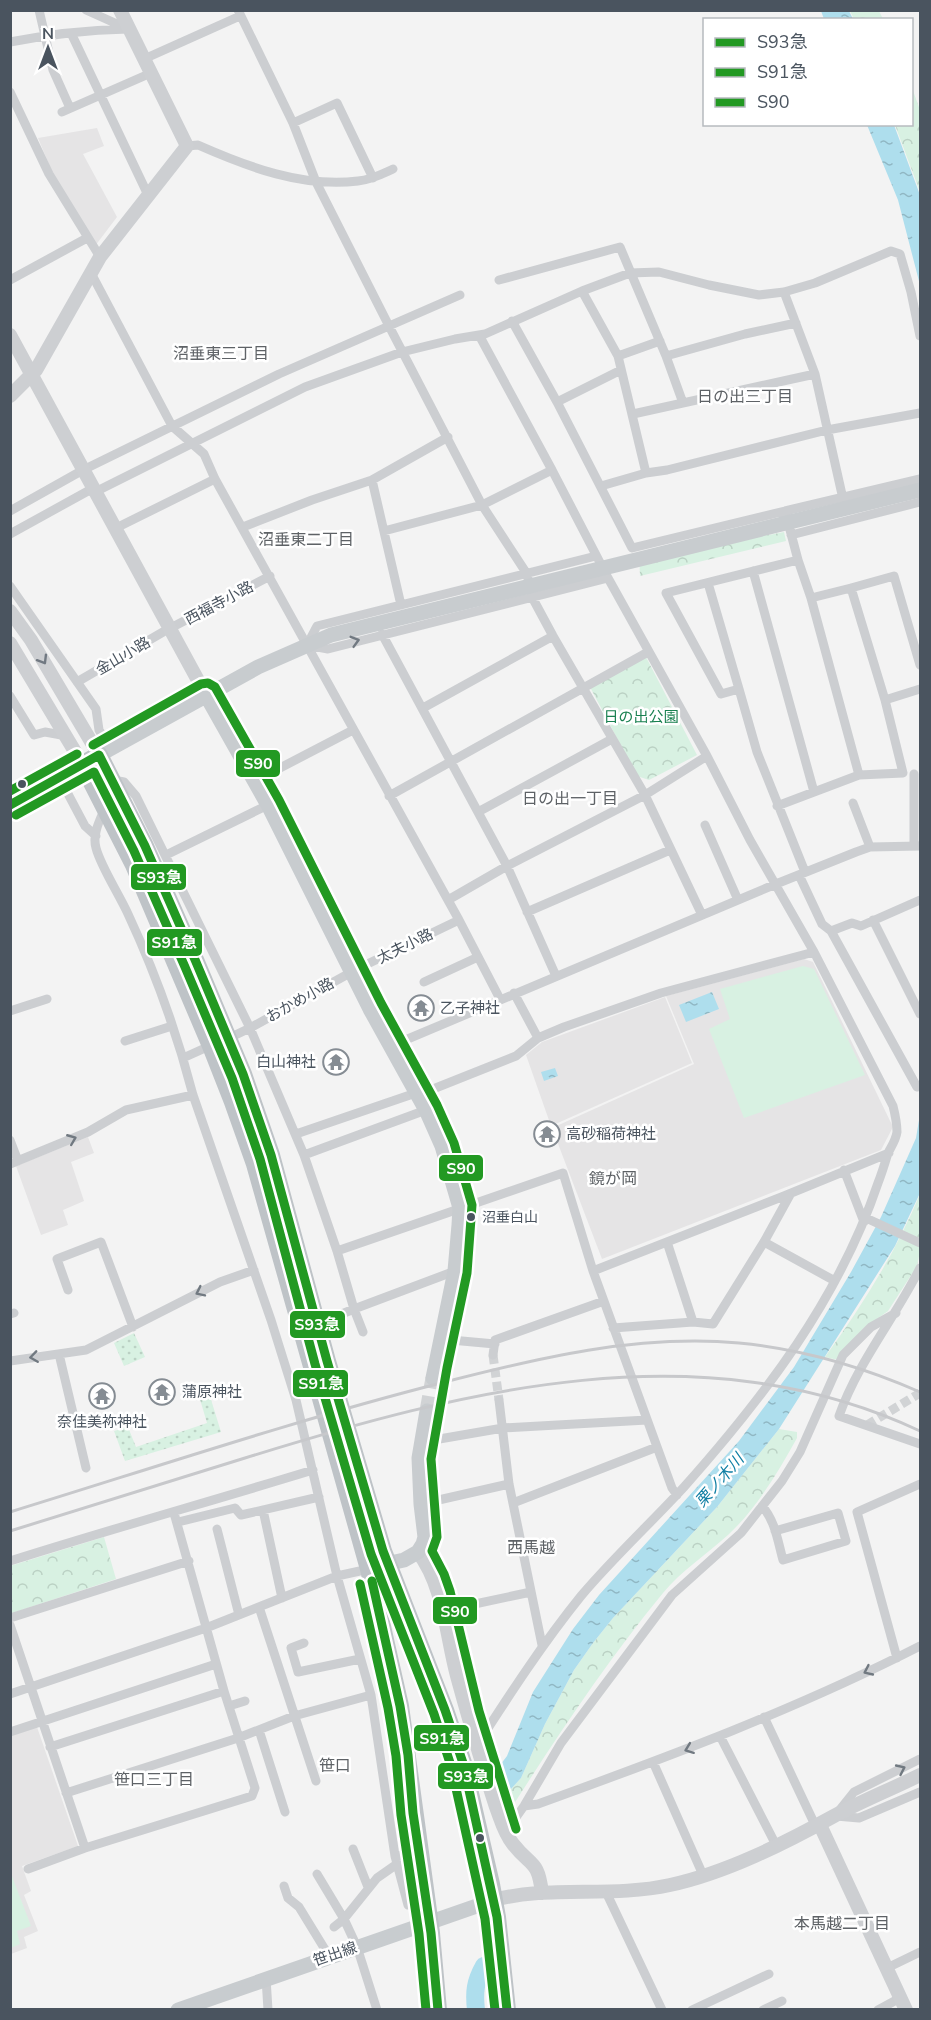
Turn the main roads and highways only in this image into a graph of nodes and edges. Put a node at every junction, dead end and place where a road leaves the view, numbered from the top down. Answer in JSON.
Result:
{"nodes":[{"id":1,"x":921,"y":490,"type":"edge"},
{"id":2,"x":206,"y":695,"type":"junction"},
{"id":3,"x":105,"y":752,"type":"junction"},
{"id":4,"x":83,"y":765,"type":"junction"},
{"id":5,"x":10,"y":805,"type":"edge"},
{"id":6,"x":433,"y":1378,"type":"tunnel mouth"},
{"id":7,"x":427,"y":1412,"type":"tunnel mouth"},
{"id":8,"x":388,"y":1563,"type":"junction"},
{"id":9,"x":369,"y":1569,"type":"junction"},
{"id":10,"x":494,"y":1900,"type":"junction"},
{"id":11,"x":429,"y":1922,"type":"junction"},
{"id":12,"x":178,"y":2010,"type":"edge"},
{"id":13,"x":438,"y":2010,"type":"edge"},
{"id":14,"x":507,"y":2010,"type":"edge"}],
"edges":[{"from":1,"to":2,"type":"main road"},
{"from":2,"to":3,"type":"main road"},
{"from":2,"to":6,"type":"main road"},
{"from":3,"to":4,"type":"highway"},
{"from":3,"to":8,"type":"highway"},
{"from":4,"to":5,"type":"highway"},
{"from":4,"to":9,"type":"highway"},
{"from":7,"to":8,"type":"main road"},
{"from":8,"to":9,"type":"main road"},
{"from":8,"to":10,"type":"highway"},
{"from":9,"to":11,"type":"highway"},
{"from":10,"to":11,"type":"main road","name":"笹出線"},
{"from":10,"to":14,"type":"highway"},
{"from":11,"to":12,"type":"main road","name":"笹出線"},
{"from":11,"to":13,"type":"highway"}]}
